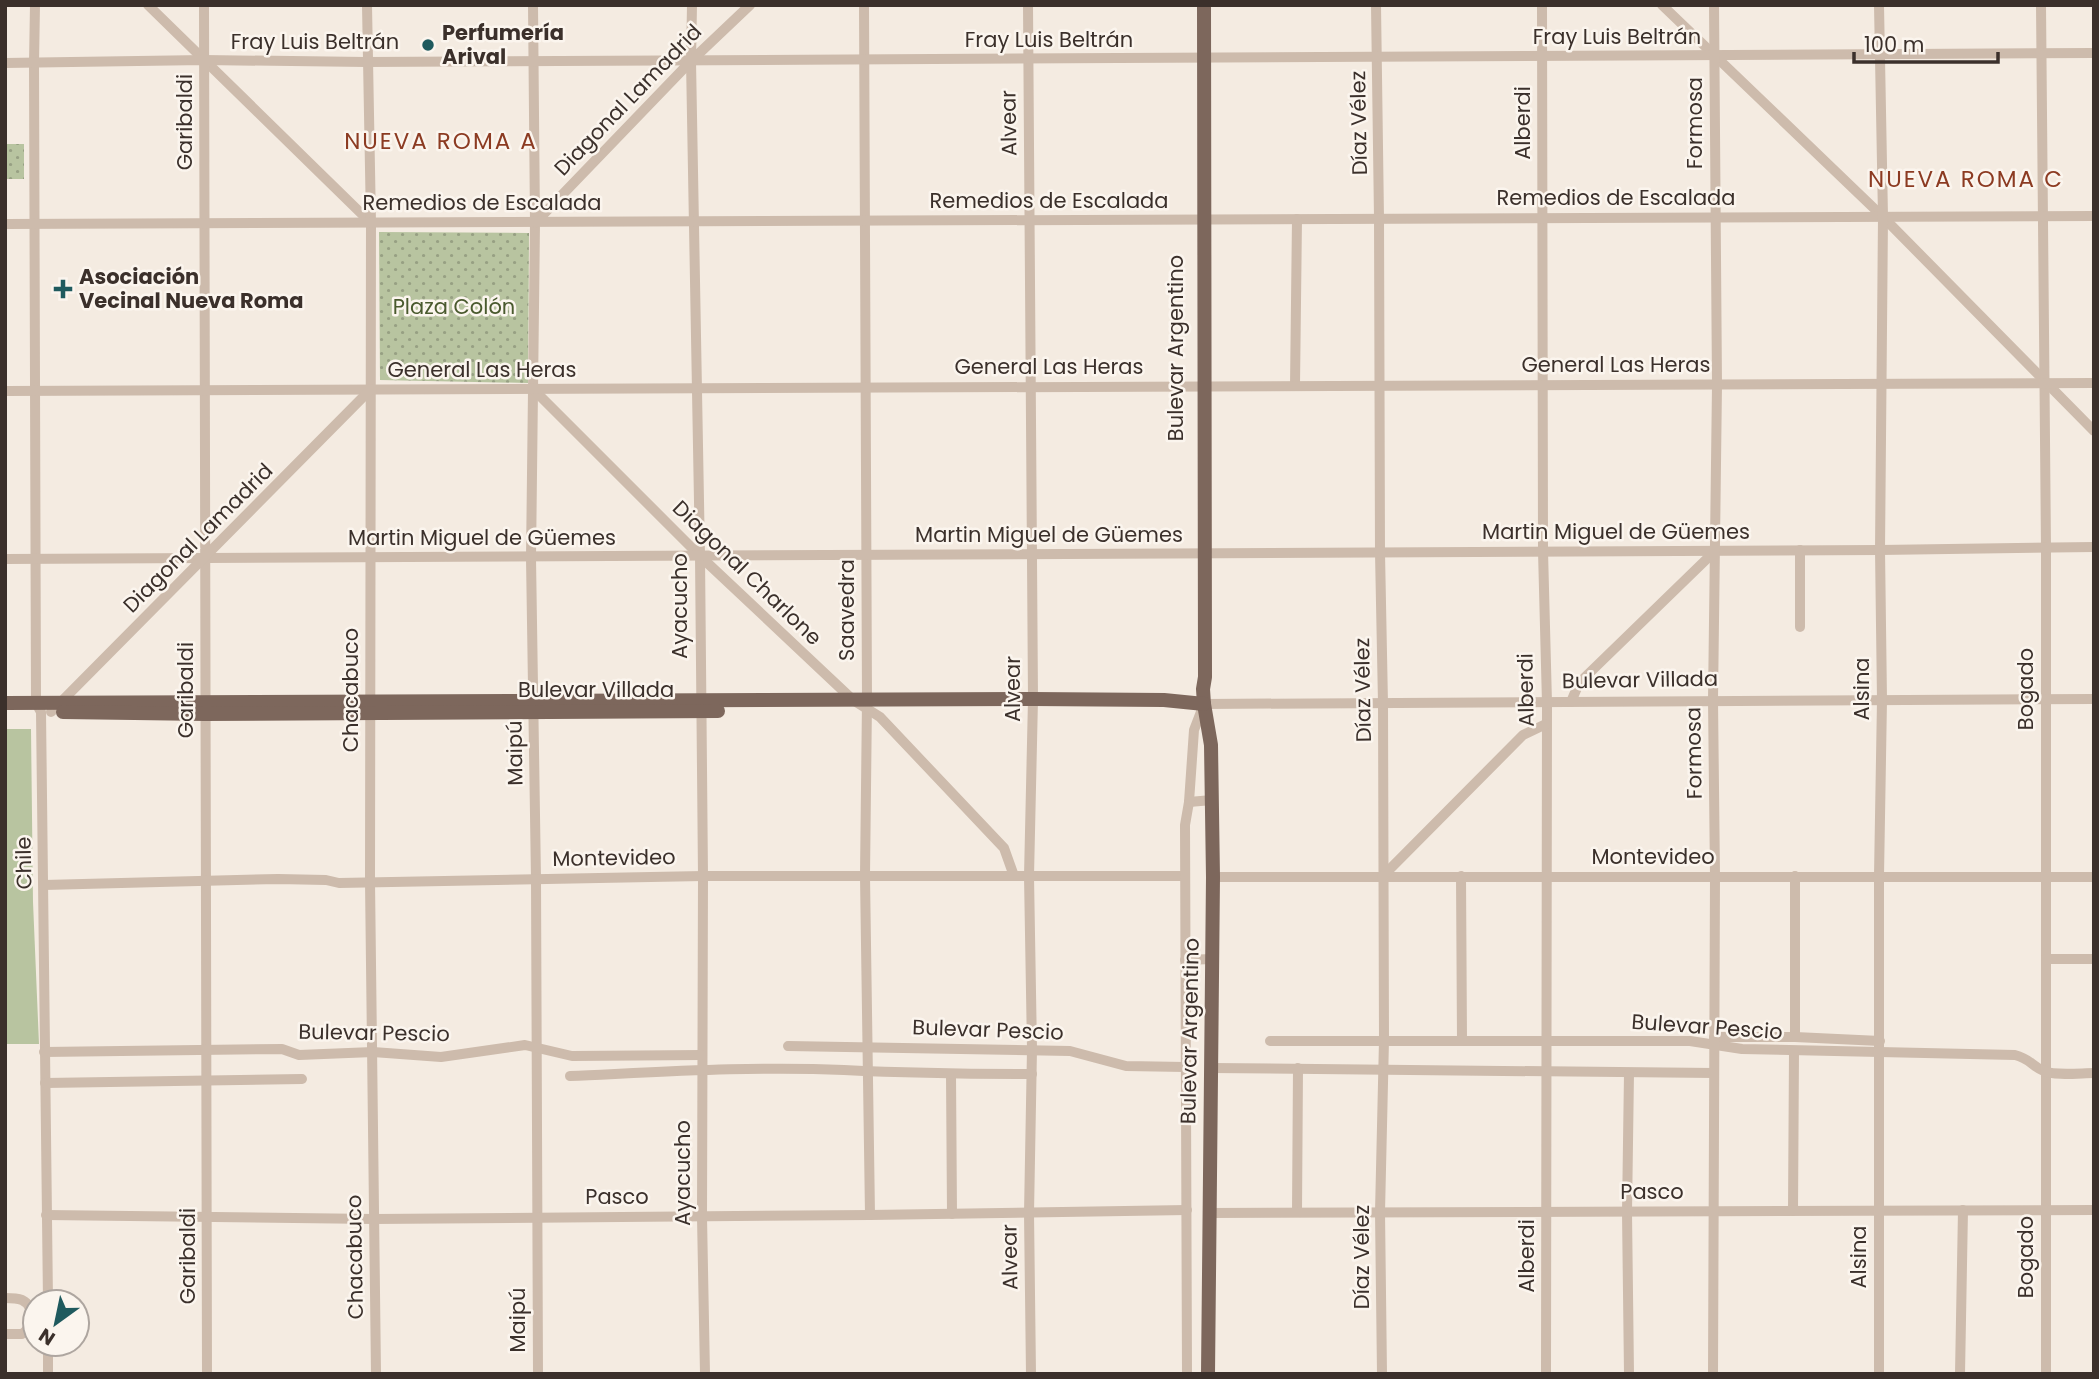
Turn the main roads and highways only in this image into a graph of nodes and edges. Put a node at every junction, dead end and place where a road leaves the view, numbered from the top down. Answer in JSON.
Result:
{"nodes":[{"id":1,"x":1195,"y":5,"type":"edge"},
{"id":2,"x":1204,"y":5,"type":"edge"},
{"id":3,"x":1200,"y":58,"type":"junction"},
{"id":4,"x":5,"y":703,"type":"edge"},
{"id":5,"x":1204,"y":704,"type":"junction"},
{"id":6,"x":47,"y":707,"type":"junction"},
{"id":7,"x":5,"y":712,"type":"edge"},
{"id":8,"x":1208,"y":1374,"type":"edge"}],
"edges":[{"from":1,"to":3,"type":"main road","name":"Bulevar Argentino"},
{"from":2,"to":3,"type":"main road","name":"Bulevar Argentino"},
{"from":3,"to":5,"type":"main road","name":"Bulevar Argentino"},
{"from":4,"to":6,"type":"main road","name":"Bulevar Villada"},
{"from":5,"to":6,"type":"main road","name":"Bulevar Villada"},
{"from":5,"to":8,"type":"main road","name":"Bulevar Argentino"},
{"from":6,"to":7,"type":"main road","name":"Bulevar Villada"}]}
